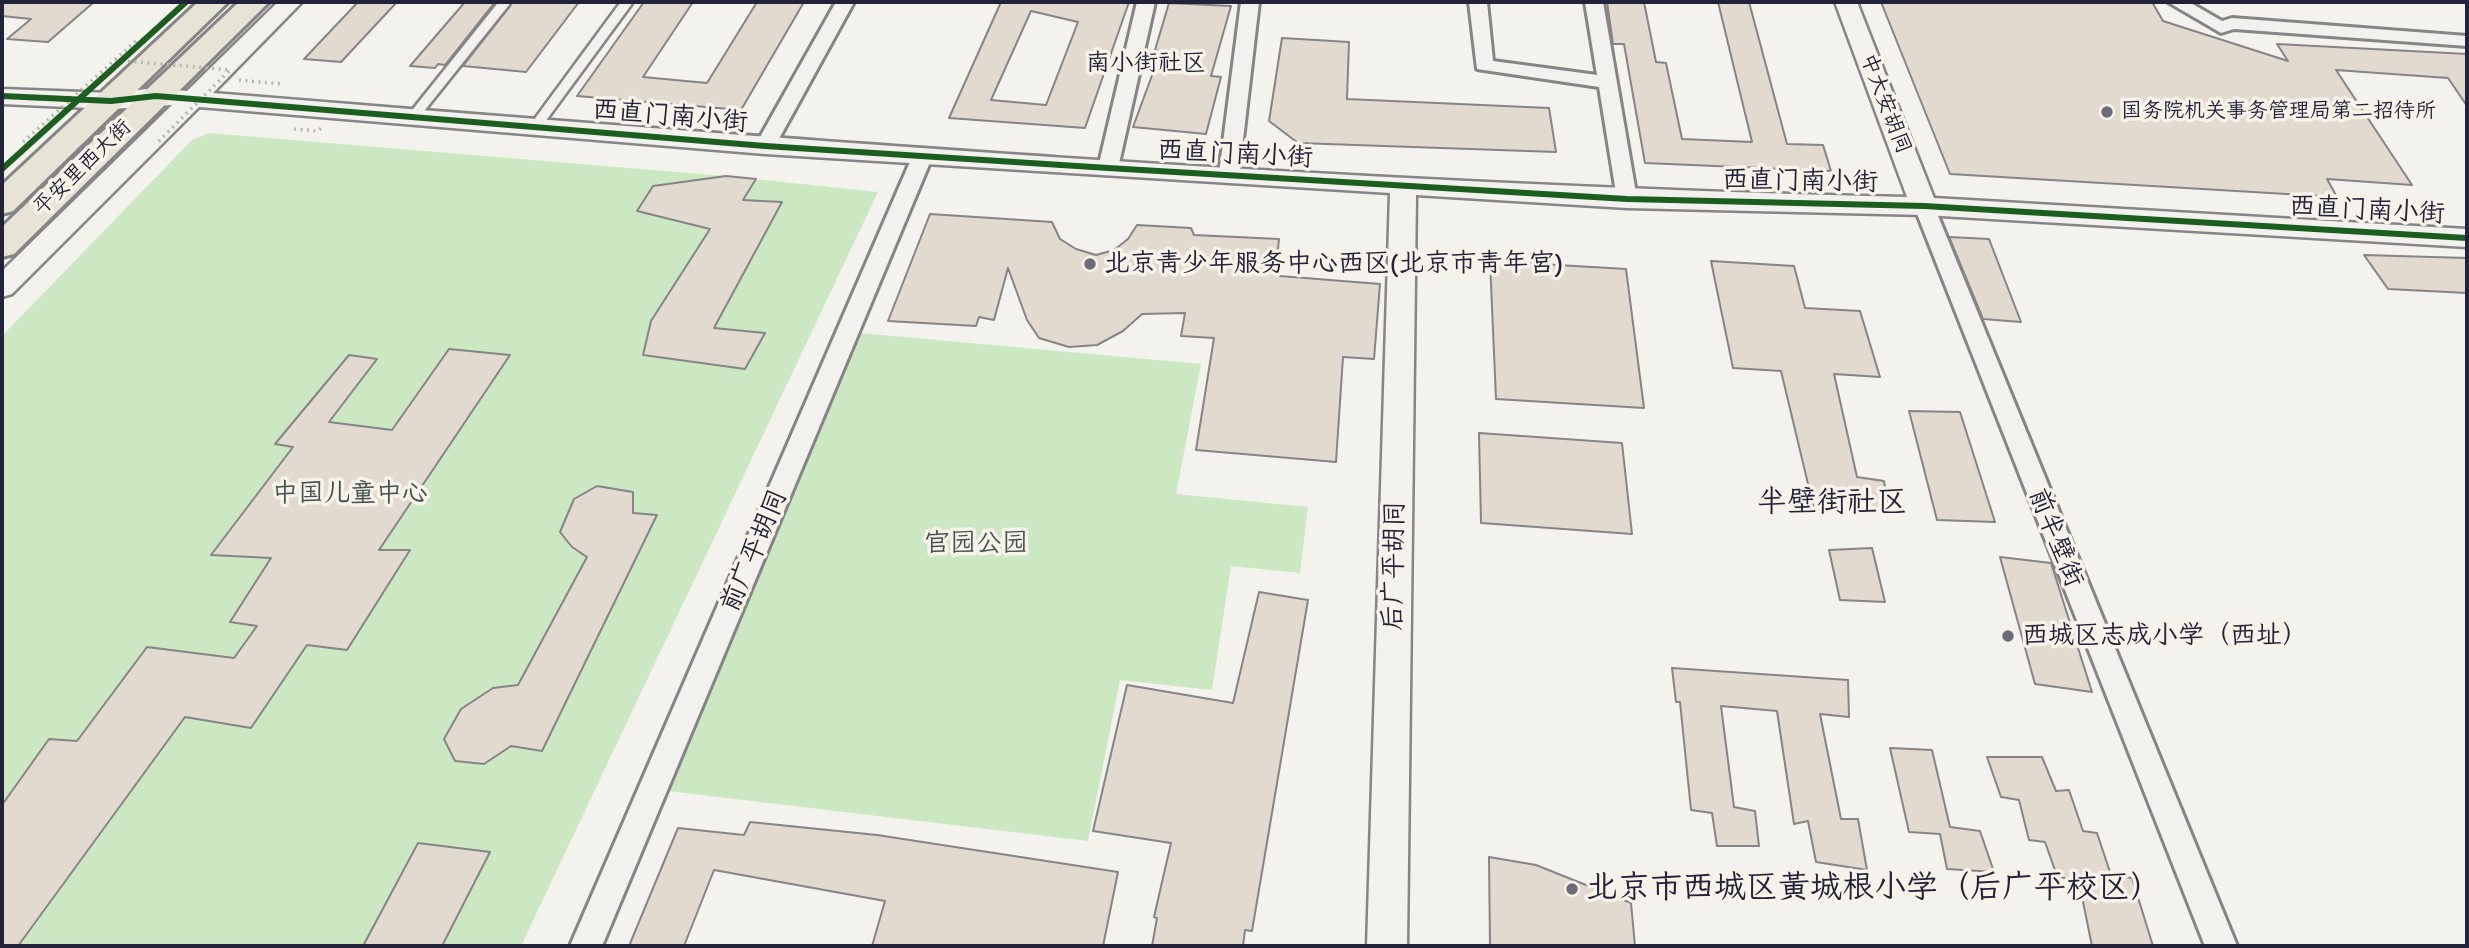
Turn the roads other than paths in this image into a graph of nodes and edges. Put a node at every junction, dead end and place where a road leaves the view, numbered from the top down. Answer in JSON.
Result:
{"nodes":[{"id":1,"x":214,"y":2,"type":"edge"},
{"id":2,"x":254,"y":2,"type":"edge"},
{"id":3,"x":290,"y":2,"type":"edge"},
{"id":4,"x":505,"y":2,"type":"edge"},
{"id":5,"x":627,"y":2,"type":"edge"},
{"id":6,"x":845,"y":2,"type":"edge"},
{"id":7,"x":1146,"y":2,"type":"edge"},
{"id":8,"x":1250,"y":2,"type":"edge"},
{"id":9,"x":1478,"y":2,"type":"edge"},
{"id":10,"x":1594,"y":2,"type":"edge"},
{"id":11,"x":1846,"y":2,"type":"edge"},
{"id":12,"x":2177,"y":2,"type":"edge"},
{"id":13,"x":2467,"y":41,"type":"edge"},
{"id":14,"x":2,"y":79,"type":"edge"},
{"id":15,"x":113,"y":82,"type":"junction"},
{"id":16,"x":1606,"y":82,"type":"junction"},
{"id":17,"x":2,"y":96,"type":"edge"},
{"id":18,"x":156,"y":96,"type":"junction"},
{"id":19,"x":191,"y":99,"type":"junction"},
{"id":20,"x":413,"y":117,"type":"junction"},
{"id":21,"x":535,"y":127,"type":"junction"},
{"id":22,"x":765,"y":146,"type":"junction"},
{"id":23,"x":923,"y":155,"type":"junction"},
{"id":24,"x":1108,"y":168,"type":"junction"},
{"id":25,"x":1229,"y":174,"type":"junction"},
{"id":26,"x":1403,"y":186,"type":"junction"},
{"id":27,"x":1627,"y":199,"type":"junction"},
{"id":28,"x":2,"y":203,"type":"edge"},
{"id":29,"x":1924,"y":206,"type":"junction"},
{"id":30,"x":2467,"y":238,"type":"edge"},
{"id":31,"x":2,"y":246,"type":"edge"},
{"id":32,"x":2,"y":287,"type":"edge"},
{"id":33,"x":586,"y":946,"type":"edge"},
{"id":34,"x":1387,"y":946,"type":"edge"},
{"id":35,"x":2221,"y":946,"type":"edge"}],
"edges":[{"from":1,"to":15,"type":"main road","name":"平安里西大街"},
{"from":2,"to":18,"type":"main road","name":"平安里西大街"},
{"from":3,"to":19,"type":"street"},
{"from":4,"to":20,"type":"lane"},
{"from":5,"to":21,"type":"lane"},
{"from":6,"to":22,"type":"street"},
{"from":7,"to":24,"type":"street"},
{"from":8,"to":25,"type":"street"},
{"from":9,"to":16,"type":"street"},
{"from":10,"to":16,"type":"street"},
{"from":11,"to":29,"type":"street","name":"中大安胡同"},
{"from":12,"to":13,"type":"street"},
{"from":14,"to":15,"type":"street","name":"西直门南小街"},
{"from":15,"to":17,"type":"street","name":"西直门南小街"},
{"from":15,"to":18,"type":"street","name":"西直门南小街"},
{"from":15,"to":28,"type":"main road","name":"平安里西大街"},
{"from":16,"to":27,"type":"street"},
{"from":18,"to":19,"type":"street","name":"西直门南小街"},
{"from":18,"to":31,"type":"main road","name":"平安里西大街"},
{"from":19,"to":20,"type":"street","name":"西直门南小街"},
{"from":19,"to":32,"type":"street"},
{"from":20,"to":21,"type":"street","name":"西直门南小街"},
{"from":21,"to":22,"type":"street","name":"西直门南小街"},
{"from":22,"to":23,"type":"street","name":"西直门南小街"},
{"from":23,"to":24,"type":"street","name":"西直门南小街"},
{"from":23,"to":33,"type":"street","name":"前广平胡同"},
{"from":24,"to":25,"type":"street","name":"西直门南小街"},
{"from":25,"to":26,"type":"street","name":"西直门南小街"},
{"from":26,"to":27,"type":"street","name":"西直门南小街"},
{"from":26,"to":34,"type":"street","name":"后广平胡同"},
{"from":27,"to":29,"type":"street","name":"西直门南小街"},
{"from":29,"to":30,"type":"street","name":"西直门南小街"},
{"from":29,"to":35,"type":"street","name":"前半壁街"}]}
